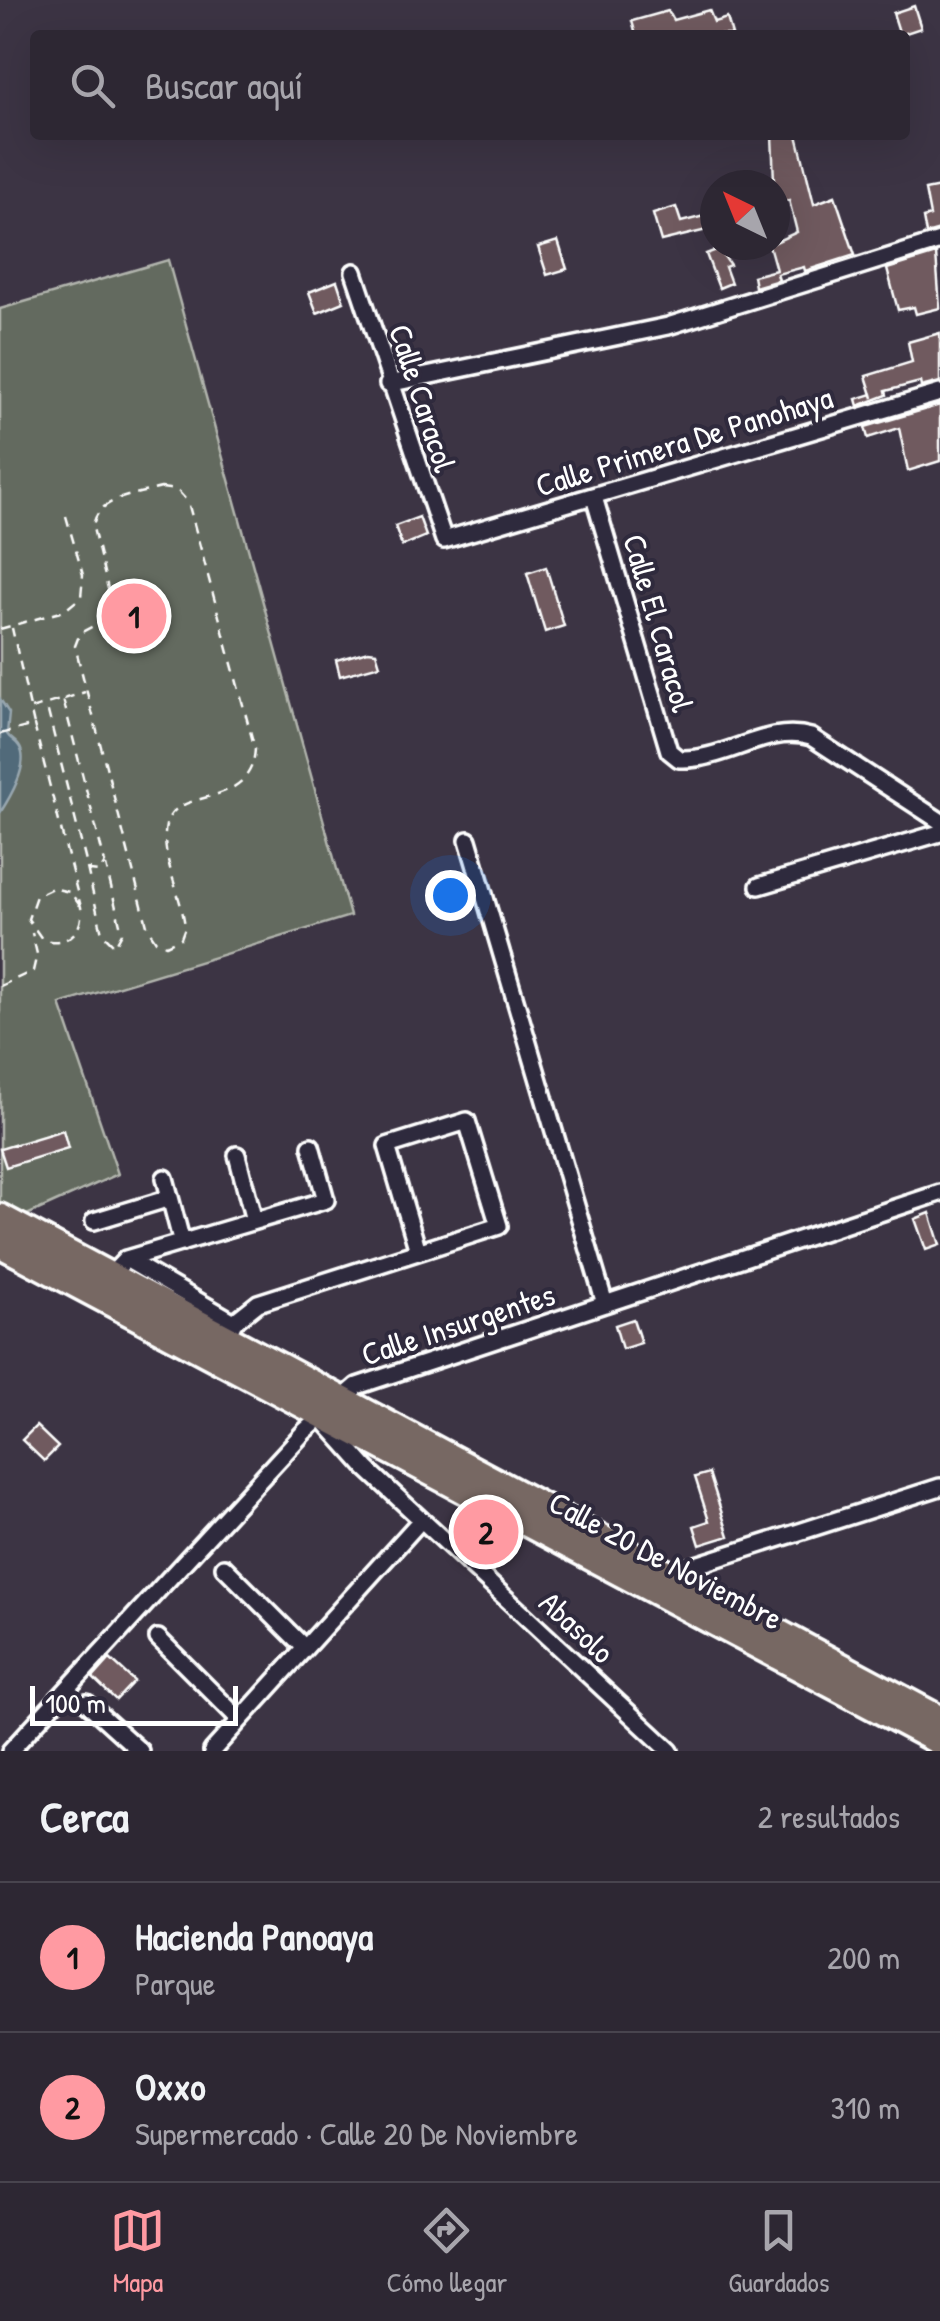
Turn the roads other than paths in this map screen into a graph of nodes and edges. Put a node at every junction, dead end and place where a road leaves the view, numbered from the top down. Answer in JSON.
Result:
{"nodes":[{"id":1,"x":940,"y":242,"type":"edge"},
{"id":2,"x":354,"y":272,"type":"dead end"},
{"id":3,"x":388,"y":384,"type":"junction"},
{"id":4,"x":940,"y":393,"type":"edge"},
{"id":5,"x":594,"y":497,"type":"junction"},
{"id":6,"x":444,"y":540,"type":"joint"},
{"id":7,"x":940,"y":821,"type":"edge"},
{"id":8,"x":940,"y":833,"type":"edge"},
{"id":9,"x":468,"y":840,"type":"dead end"},
{"id":10,"x":759,"y":886,"type":"dead end"},
{"id":11,"x":310,"y":1146,"type":"dead end"},
{"id":12,"x":238,"y":1155,"type":"dead end"},
{"id":13,"x":165,"y":1178,"type":"dead end"},
{"id":14,"x":940,"y":1192,"type":"edge"},
{"id":15,"x":170,"y":1198,"type":"junction"},
{"id":16,"x":0,"y":1217,"type":"edge"},
{"id":17,"x":94,"y":1221,"type":"dead end"},
{"id":18,"x":254,"y":1221,"type":"junction"},
{"id":19,"x":182,"y":1242,"type":"junction"},
{"id":20,"x":0,"y":1244,"type":"edge"},
{"id":21,"x":418,"y":1252,"type":"junction"},
{"id":22,"x":126,"y":1259,"type":"junction"},
{"id":23,"x":102,"y":1287,"type":"junction"},
{"id":24,"x":605,"y":1304,"type":"junction"},
{"id":25,"x":230,"y":1330,"type":"junction"},
{"id":26,"x":328,"y":1407,"type":"junction"},
{"id":27,"x":940,"y":1487,"type":"edge"},
{"id":28,"x":421,"y":1520,"type":"junction"},
{"id":29,"x":224,"y":1567,"type":"dead end"},
{"id":30,"x":668,"y":1573,"type":"junction"},
{"id":31,"x":640,"y":1583,"type":"junction"},
{"id":32,"x":158,"y":1638,"type":"dead end"},
{"id":33,"x":305,"y":1648,"type":"junction"},
{"id":34,"x":87,"y":1703,"type":"dead end"},
{"id":35,"x":940,"y":1718,"type":"edge"},
{"id":36,"x":240,"y":1720,"type":"junction"},
{"id":37,"x":940,"y":1742,"type":"edge"},
{"id":38,"x":10,"y":1751,"type":"edge"},
{"id":39,"x":140,"y":1751,"type":"edge"},
{"id":40,"x":212,"y":1751,"type":"edge"},
{"id":41,"x":670,"y":1751,"type":"edge"}],
"edges":[{"from":1,"to":3,"type":"street"},
{"from":2,"to":3,"type":"street","name":"Calle Caracol"},
{"from":3,"to":6,"type":"street","name":"Calle Caracol"},
{"from":4,"to":5,"type":"street","name":"Calle Primera De Panohaya"},
{"from":5,"to":6,"type":"street","name":"Calle Primera De Panohaya"},
{"from":5,"to":7,"type":"street","name":"Calle El Caracol"},
{"from":8,"to":10,"type":"street"},
{"from":9,"to":24,"type":"street"},
{"from":11,"to":18,"type":"street"},
{"from":12,"to":18,"type":"street"},
{"from":13,"to":15,"type":"street"},
{"from":14,"to":24,"type":"street","name":"Calle Insurgentes"},
{"from":15,"to":17,"type":"street"},
{"from":15,"to":19,"type":"street"},
{"from":16,"to":23,"type":"main road"},
{"from":18,"to":19,"type":"street"},
{"from":19,"to":22,"type":"street"},
{"from":20,"to":23,"type":"main road"},
{"from":21,"to":21,"type":"street"},
{"from":21,"to":25,"type":"street"},
{"from":22,"to":23,"type":"street"},
{"from":22,"to":25,"type":"street"},
{"from":23,"to":25,"type":"main road","name":"Calle 20 De Noviembre"},
{"from":23,"to":26,"type":"main road","name":"Calle 20 De Noviembre"},
{"from":24,"to":26,"type":"street","name":"Calle Insurgentes"},
{"from":25,"to":26,"type":"main road","name":"Calle 20 De Noviembre"},
{"from":26,"to":28,"type":"street","name":"Abasolo"},
{"from":26,"to":30,"type":"main road","name":"Calle 20 De Noviembre"},
{"from":26,"to":31,"type":"main road","name":"Calle 20 De Noviembre"},
{"from":26,"to":38,"type":"street","name":"Calle Insurgentes"},
{"from":27,"to":30,"type":"street"},
{"from":28,"to":33,"type":"street"},
{"from":28,"to":41,"type":"street","name":"Abasolo"},
{"from":29,"to":33,"type":"street"},
{"from":30,"to":31,"type":"street"},
{"from":30,"to":35,"type":"main road","name":"Calle 20 De Noviembre"},
{"from":31,"to":37,"type":"main road","name":"Calle 20 De Noviembre"},
{"from":32,"to":36,"type":"street"},
{"from":33,"to":36,"type":"street"},
{"from":34,"to":39,"type":"street"},
{"from":36,"to":40,"type":"street"}]}
